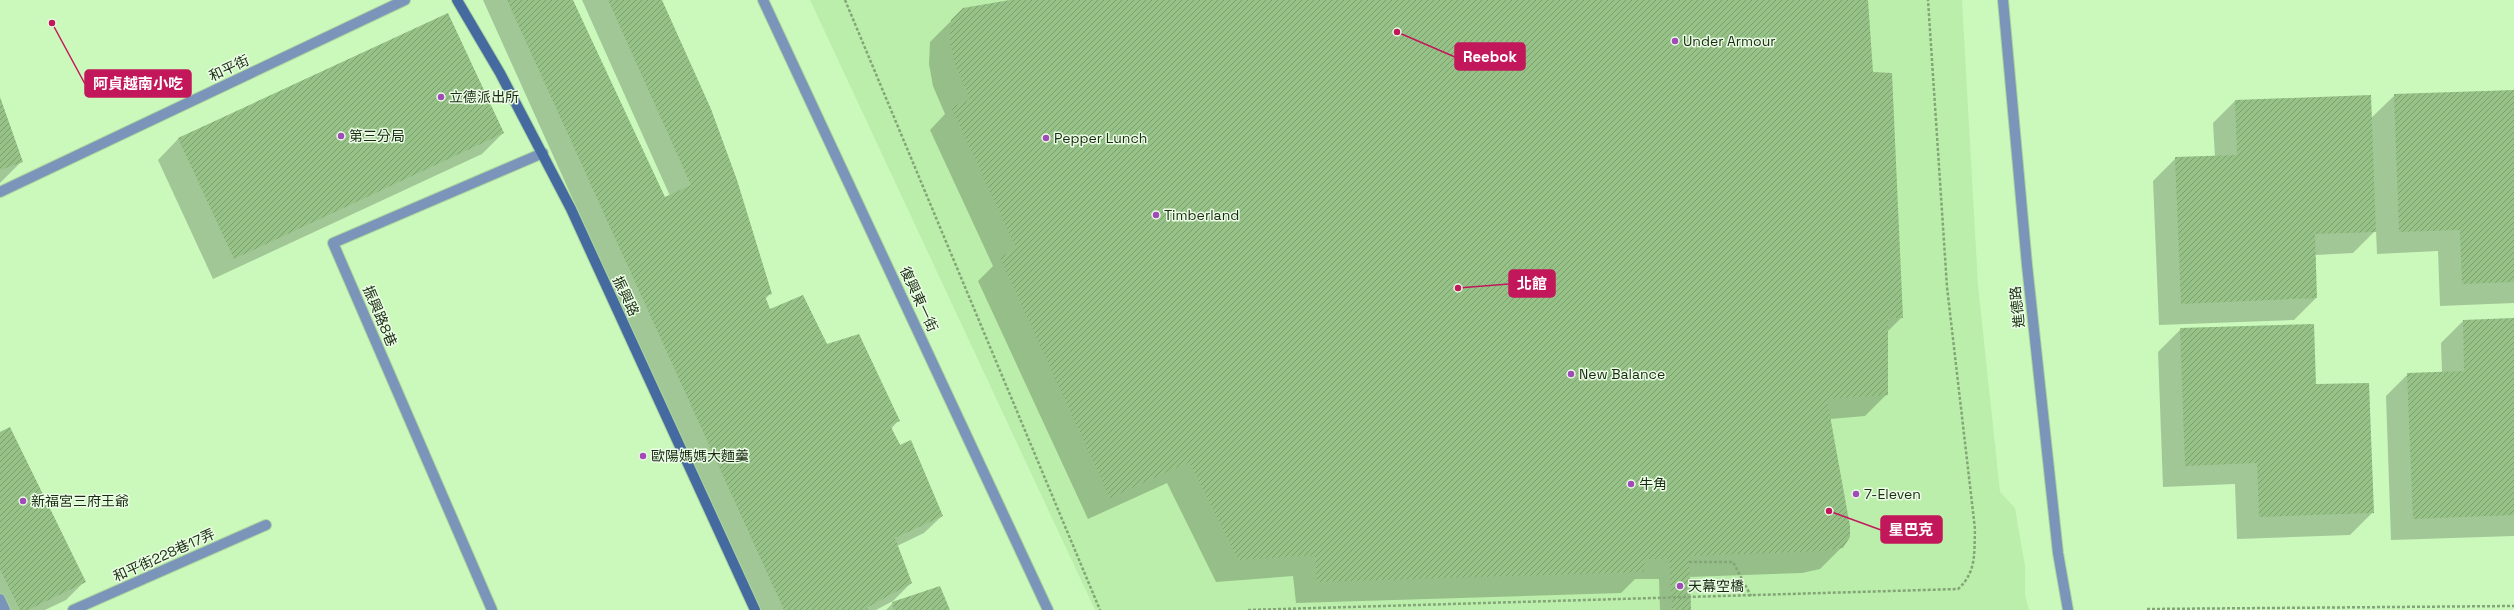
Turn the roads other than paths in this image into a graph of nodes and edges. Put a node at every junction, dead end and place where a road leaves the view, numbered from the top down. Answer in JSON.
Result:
{"nodes":[{"id":1,"x":405,"y":0,"type":"edge"},
{"id":2,"x":457,"y":0,"type":"edge"},
{"id":3,"x":763,"y":0,"type":"edge"},
{"id":4,"x":2003,"y":0,"type":"edge"},
{"id":5,"x":543,"y":153,"type":"junction"},
{"id":6,"x":0,"y":192,"type":"edge"},
{"id":7,"x":266,"y":525,"type":"dead end"},
{"id":8,"x":0,"y":599,"type":"edge"},
{"id":9,"x":5,"y":610,"type":"edge"},
{"id":10,"x":73,"y":610,"type":"edge"},
{"id":11,"x":492,"y":610,"type":"edge"},
{"id":12,"x":755,"y":610,"type":"edge"},
{"id":13,"x":1048,"y":610,"type":"edge"},
{"id":14,"x":2068,"y":610,"type":"edge"}],
"edges":[{"from":1,"to":6,"type":"street","name":"和平街"},
{"from":2,"to":5,"type":"main road","name":"振興路"},
{"from":3,"to":13,"type":"street","name":"復興東一街"},
{"from":4,"to":14,"type":"street","name":"進德路"},
{"from":5,"to":11,"type":"street","name":"振興路8巷"},
{"from":5,"to":12,"type":"main road","name":"振興路"},
{"from":7,"to":10,"type":"street","name":"和平街228巷17弄"},
{"from":8,"to":9,"type":"street"}]}
